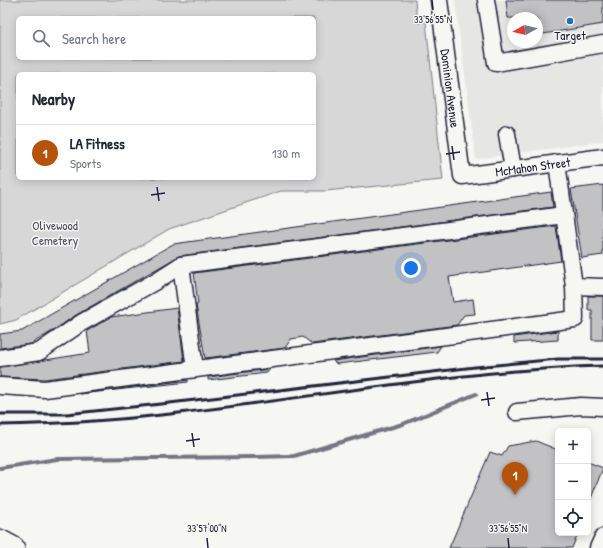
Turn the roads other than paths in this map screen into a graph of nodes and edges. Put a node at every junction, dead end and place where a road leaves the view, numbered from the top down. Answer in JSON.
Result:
{"nodes":[{"id":1,"x":440,"y":0,"type":"edge"},
{"id":2,"x":486,"y":0,"type":"edge"},
{"id":3,"x":603,"y":44,"type":"edge"},
{"id":4,"x":507,"y":134,"type":"dead end"},
{"id":5,"x":603,"y":157,"type":"edge"},
{"id":6,"x":557,"y":162,"type":"junction"},
{"id":7,"x":513,"y":169,"type":"junction"},
{"id":8,"x":462,"y":176,"type":"joint"},
{"id":9,"x":564,"y":215,"type":"junction"},
{"id":10,"x":180,"y":265,"type":"junction"},
{"id":11,"x":574,"y":286,"type":"junction"},
{"id":12,"x":603,"y":287,"type":"edge"},
{"id":13,"x":0,"y":358,"type":"edge"},
{"id":14,"x":195,"y":369,"type":"junction"},
{"id":15,"x":0,"y":386,"type":"edge"},
{"id":16,"x":603,"y":407,"type":"edge"},
{"id":17,"x":517,"y":412,"type":"dead end"},
{"id":18,"x":603,"y":537,"type":"edge"},
{"id":19,"x":0,"y":541,"type":"edge"},
{"id":20,"x":13,"y":548,"type":"edge"},
{"id":21,"x":598,"y":548,"type":"edge"}],
"edges":[{"from":1,"to":8,"type":"street","name":"Dominion Avenue"},
{"from":2,"to":3,"type":"street"},
{"from":4,"to":7,"type":"street"},
{"from":5,"to":6,"type":"street","name":"McMahon Street"},
{"from":6,"to":7,"type":"street","name":"McMahon Street"},
{"from":6,"to":9,"type":"street"},
{"from":7,"to":8,"type":"street","name":"McMahon Street"},
{"from":9,"to":10,"type":"street"},
{"from":9,"to":11,"type":"street"},
{"from":10,"to":13,"type":"street"},
{"from":10,"to":14,"type":"street"},
{"from":11,"to":12,"type":"street"},
{"from":11,"to":14,"type":"street"},
{"from":14,"to":15,"type":"street"},
{"from":16,"to":17,"type":"street"},
{"from":18,"to":21,"type":"street"},
{"from":19,"to":20,"type":"highway"}]}
